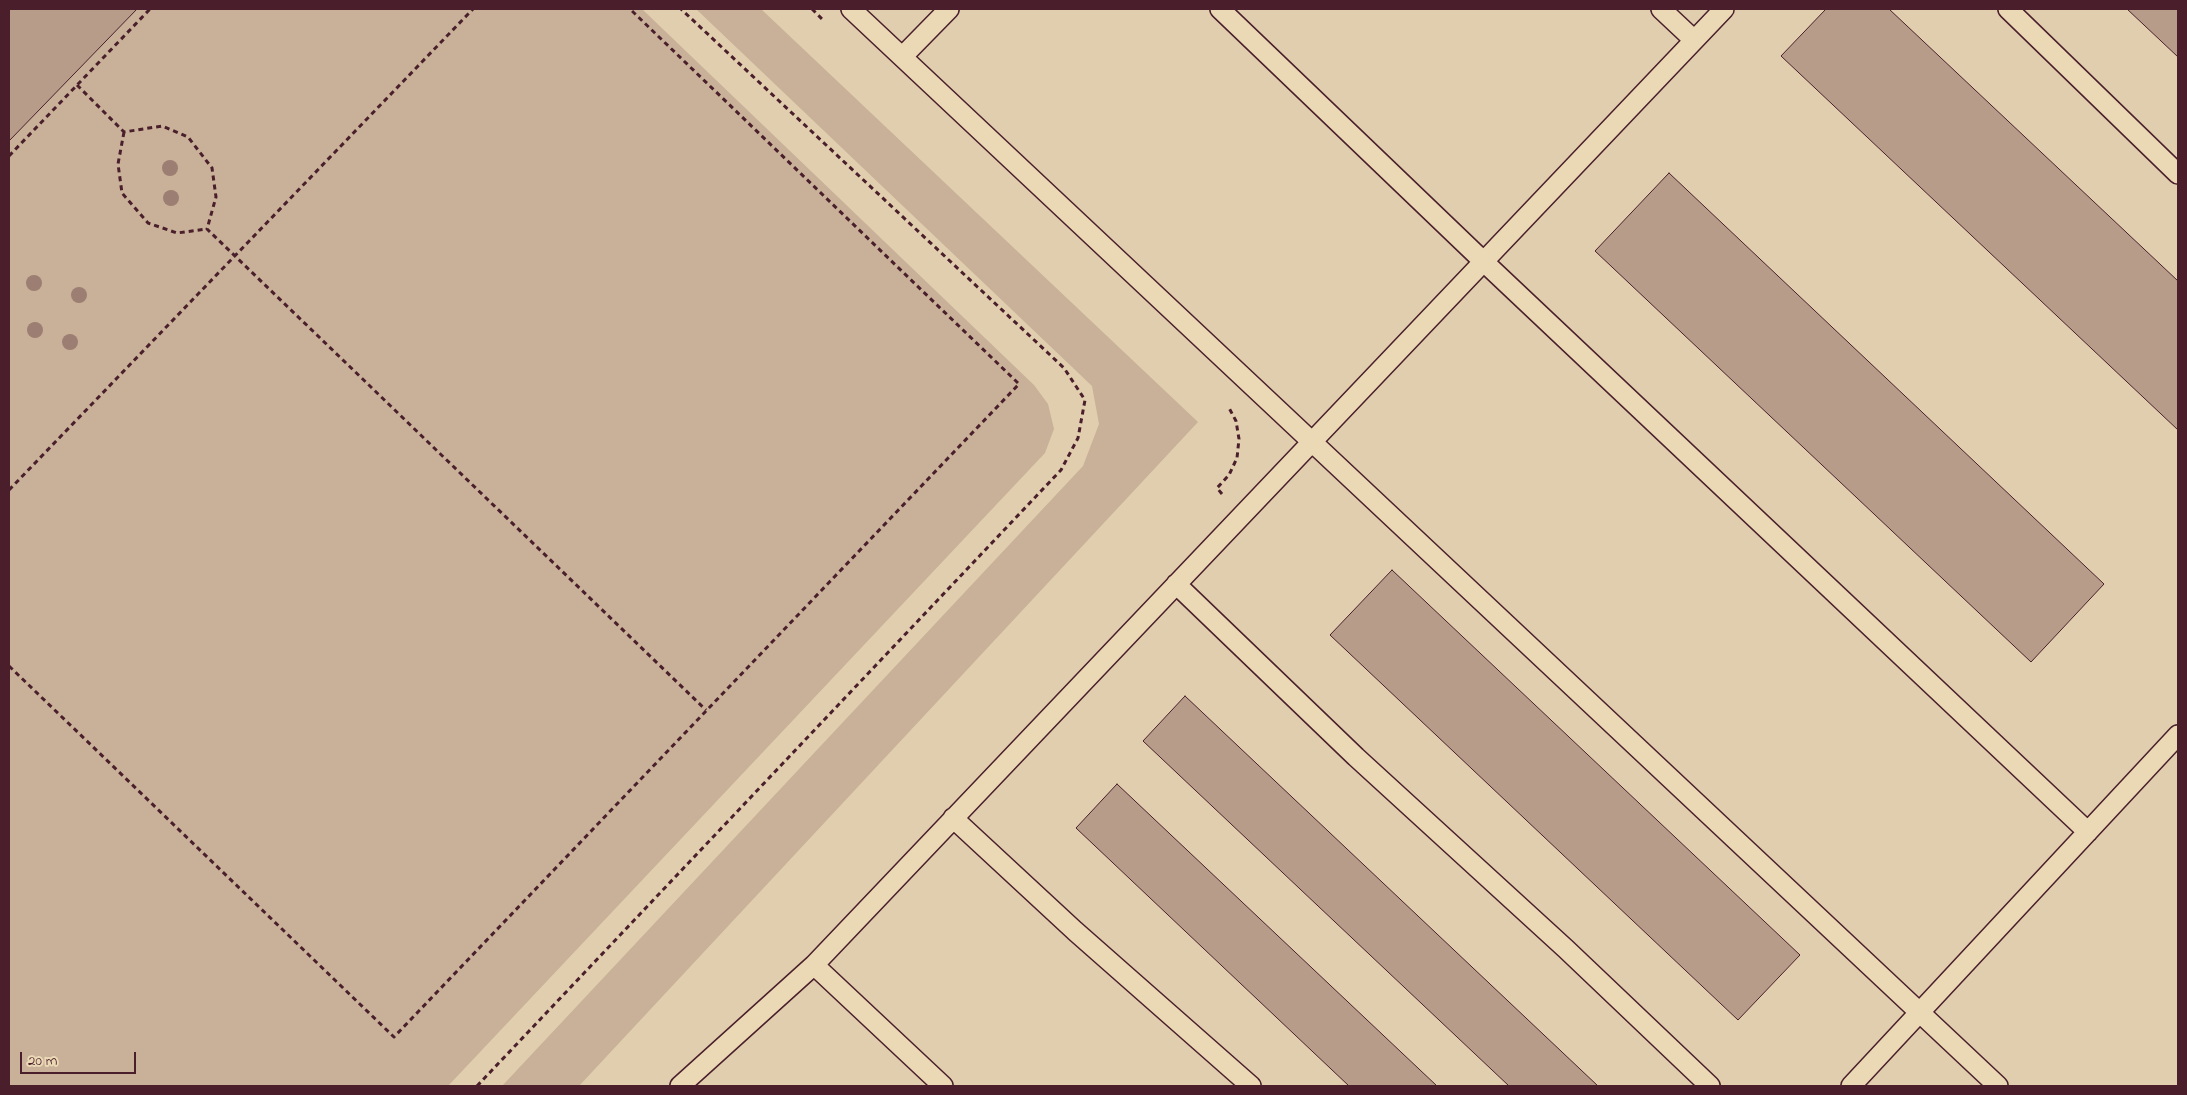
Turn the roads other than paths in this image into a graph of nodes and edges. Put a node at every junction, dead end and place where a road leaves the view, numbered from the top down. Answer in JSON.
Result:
{"nodes":[{"id":1,"x":851,"y":9,"type":"edge"},
{"id":2,"x":949,"y":9,"type":"edge"},
{"id":3,"x":1220,"y":9,"type":"edge"},
{"id":4,"x":1661,"y":9,"type":"edge"},
{"id":5,"x":1724,"y":9,"type":"edge"},
{"id":6,"x":2008,"y":9,"type":"edge"},
{"id":7,"x":1694,"y":40,"type":"junction"},
{"id":8,"x":902,"y":58,"type":"junction"},
{"id":9,"x":2178,"y":174,"type":"edge"},
{"id":10,"x":1483,"y":261,"type":"junction"},
{"id":11,"x":1311,"y":442,"type":"junction"},
{"id":12,"x":1176,"y":584,"type":"junction"},
{"id":13,"x":2178,"y":735,"type":"edge"},
{"id":14,"x":953,"y":818,"type":"junction"},
{"id":15,"x":2088,"y":832,"type":"junction"},
{"id":16,"x":814,"y":964,"type":"junction"},
{"id":17,"x":1920,"y":1013,"type":"junction"},
{"id":18,"x":680,"y":1086,"type":"edge"},
{"id":19,"x":943,"y":1086,"type":"edge"},
{"id":20,"x":1251,"y":1086,"type":"edge"},
{"id":21,"x":1710,"y":1086,"type":"edge"},
{"id":22,"x":1851,"y":1086,"type":"edge"},
{"id":23,"x":1998,"y":1086,"type":"edge"}],
"edges":[{"from":1,"to":8,"type":"lane"},
{"from":2,"to":8,"type":"lane"},
{"from":3,"to":10,"type":"lane"},
{"from":4,"to":7,"type":"lane"},
{"from":5,"to":7,"type":"lane"},
{"from":6,"to":9,"type":"lane"},
{"from":7,"to":10,"type":"lane"},
{"from":8,"to":11,"type":"lane"},
{"from":10,"to":11,"type":"lane"},
{"from":10,"to":15,"type":"lane"},
{"from":11,"to":12,"type":"lane"},
{"from":11,"to":17,"type":"lane"},
{"from":12,"to":14,"type":"lane"},
{"from":12,"to":21,"type":"lane"},
{"from":13,"to":15,"type":"lane"},
{"from":14,"to":16,"type":"lane"},
{"from":14,"to":20,"type":"lane"},
{"from":15,"to":17,"type":"lane"},
{"from":16,"to":18,"type":"lane"},
{"from":16,"to":19,"type":"lane"},
{"from":17,"to":22,"type":"lane"},
{"from":17,"to":23,"type":"lane"}]}
